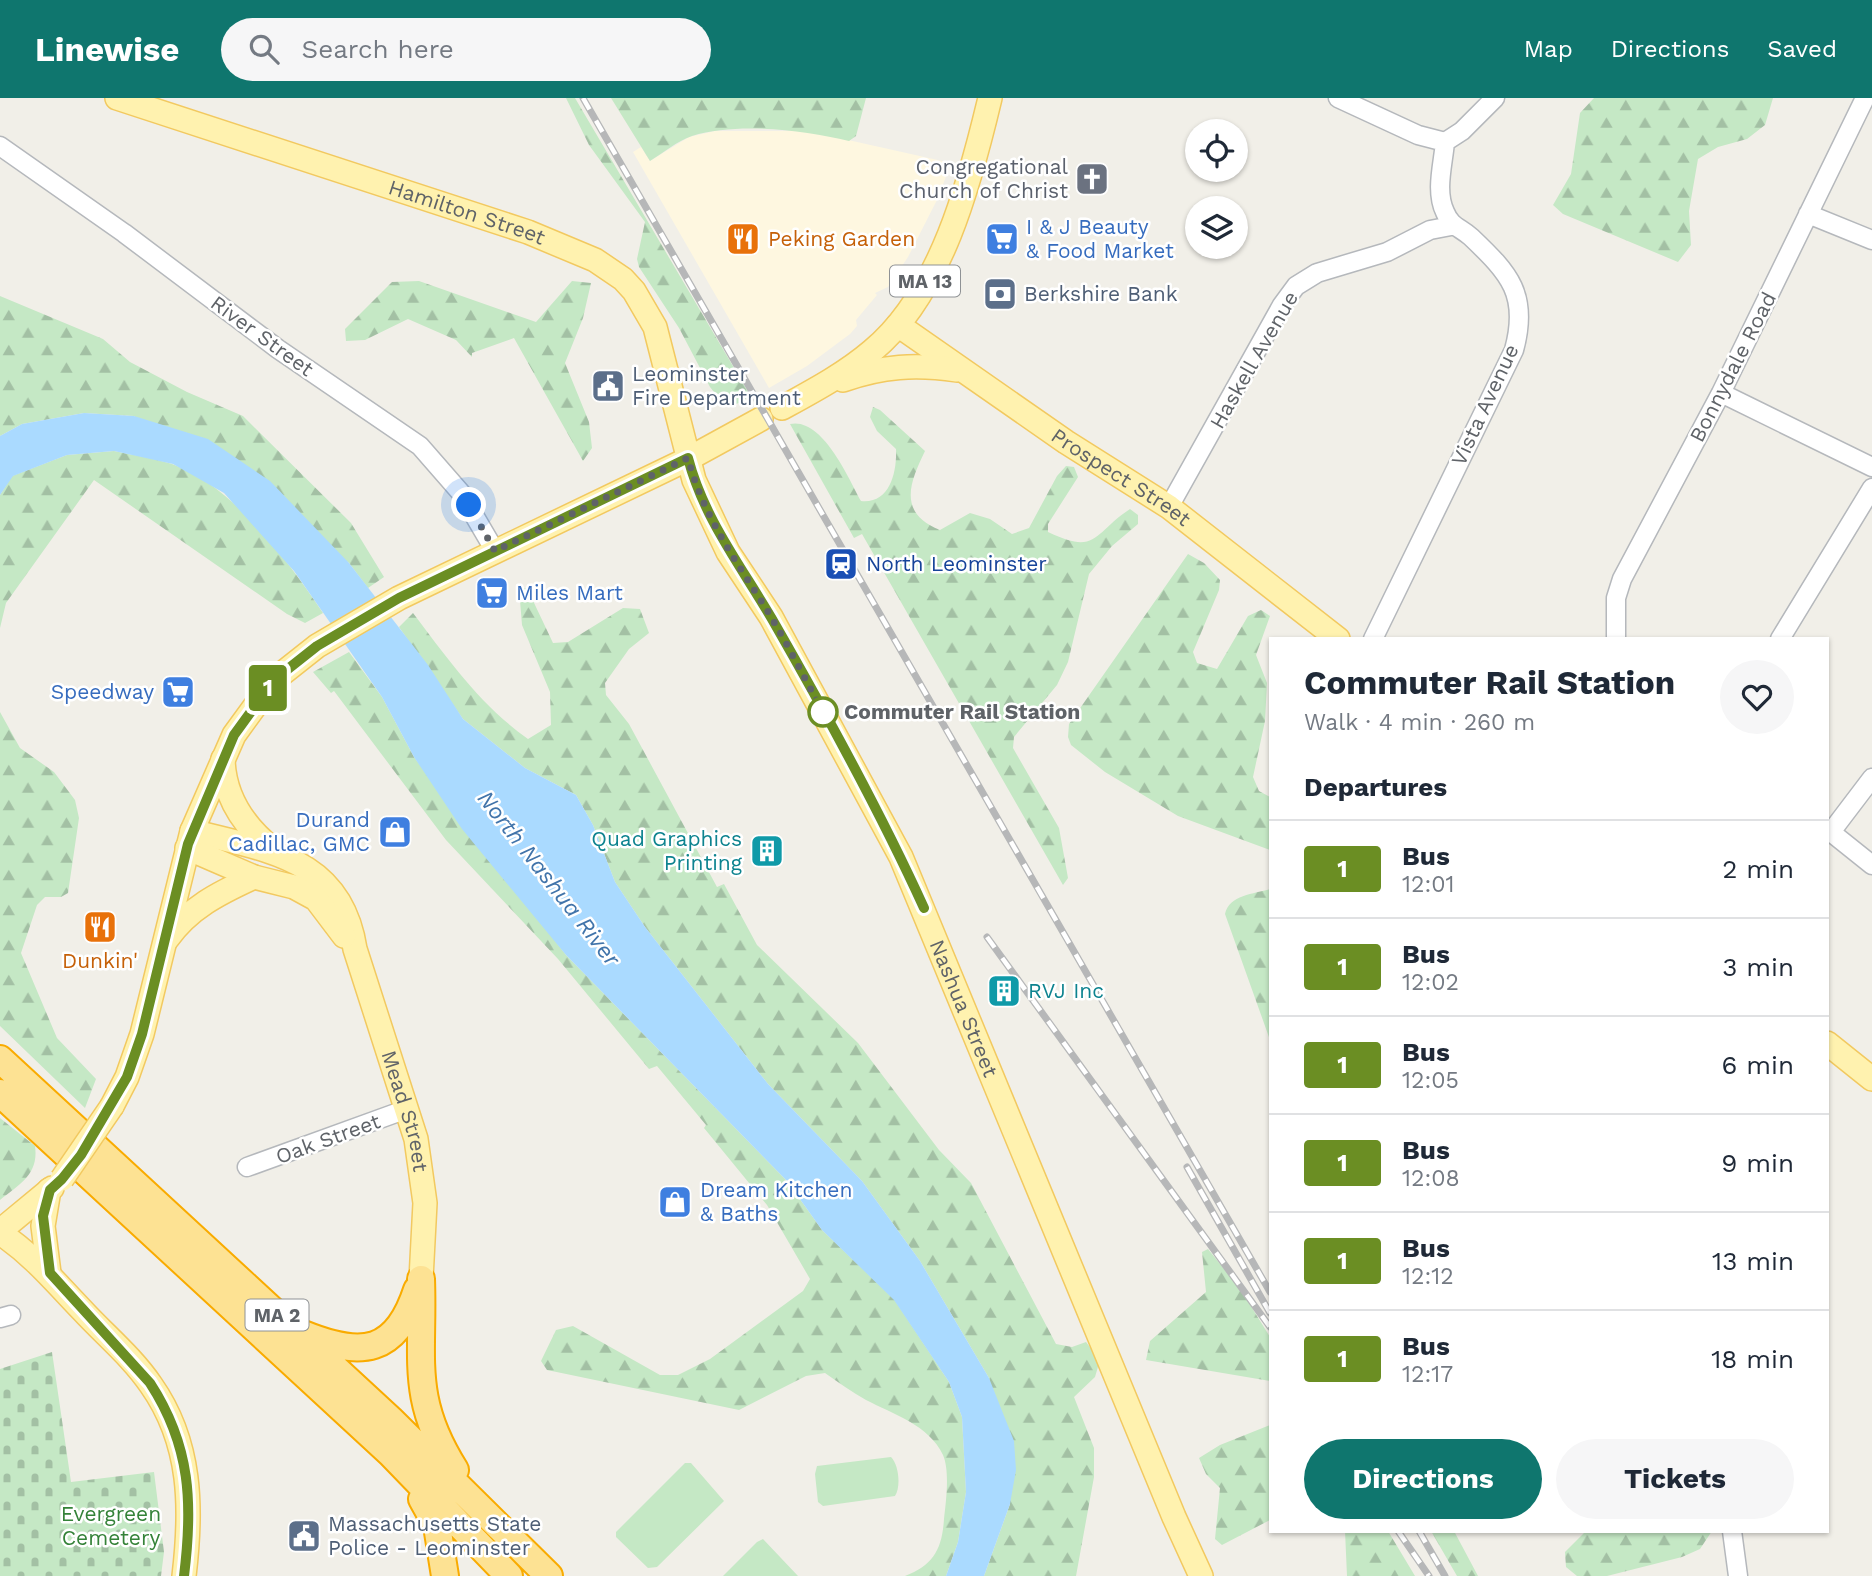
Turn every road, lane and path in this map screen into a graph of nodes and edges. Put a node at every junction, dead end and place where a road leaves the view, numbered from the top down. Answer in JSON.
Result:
{"nodes":[{"id":1,"x":990,"y":98,"type":"edge"},
{"id":2,"x":1338,"y":98,"type":"edge"},
{"id":3,"x":1495,"y":98,"type":"edge"},
{"id":4,"x":1865,"y":98,"type":"edge"},
{"id":5,"x":122,"y":99,"type":"edge"},
{"id":6,"x":1445,"y":142,"type":"junction"},
{"id":7,"x":0,"y":146,"type":"edge"},
{"id":8,"x":1808,"y":214,"type":"junction"},
{"id":9,"x":1451,"y":226,"type":"junction"},
{"id":10,"x":1872,"y":240,"type":"edge"},
{"id":11,"x":898,"y":325,"type":"junction"},
{"id":12,"x":963,"y":371,"type":"junction"},
{"id":13,"x":817,"y":389,"type":"junction"},
{"id":14,"x":1721,"y":393,"type":"junction"},
{"id":15,"x":782,"y":408,"type":"dead end"},
{"id":16,"x":761,"y":419,"type":"dead end"},
{"id":17,"x":688,"y":458,"type":"junction"},
{"id":18,"x":1872,"y":467,"type":"edge"},
{"id":19,"x":1872,"y":488,"type":"edge"},
{"id":20,"x":1170,"y":507,"type":"junction"},
{"id":21,"x":495,"y":551,"type":"junction"},
{"id":22,"x":1335,"y":637,"type":"edge"},
{"id":23,"x":1374,"y":637,"type":"edge"},
{"id":24,"x":1616,"y":637,"type":"edge"},
{"id":25,"x":1781,"y":637,"type":"edge"},
{"id":26,"x":223,"y":759,"type":"junction"},
{"id":27,"x":1872,"y":778,"type":"edge"},
{"id":28,"x":1829,"y":830,"type":"edge"},
{"id":29,"x":189,"y":839,"type":"junction"},
{"id":30,"x":277,"y":853,"type":"junction"},
{"id":31,"x":1872,"y":865,"type":"edge"},
{"id":32,"x":254,"y":877,"type":"junction"},
{"id":33,"x":163,"y":945,"type":"junction"},
{"id":34,"x":355,"y":949,"type":"junction"},
{"id":35,"x":1829,"y":1045,"type":"edge"},
{"id":36,"x":0,"y":1059,"type":"edge"},
{"id":37,"x":1872,"y":1079,"type":"edge"},
{"id":38,"x":0,"y":1093,"type":"edge"},
{"id":39,"x":407,"y":1109,"type":"junction"},
{"id":40,"x":247,"y":1167,"type":"dead end"},
{"id":41,"x":56,"y":1185,"type":"junction"},
{"id":42,"x":0,"y":1232,"type":"edge"},
{"id":43,"x":50,"y":1273,"type":"junction"},
{"id":44,"x":421,"y":1279,"type":"junction"},
{"id":45,"x":293,"y":1330,"type":"junction"},
{"id":46,"x":391,"y":1454,"type":"junction"},
{"id":47,"x":479,"y":1507,"type":"junction"},
{"id":48,"x":1731,"y":1533,"type":"edge"},
{"id":49,"x":186,"y":1573,"type":"edge"},
{"id":50,"x":444,"y":1576,"type":"edge"},
{"id":51,"x":509,"y":1576,"type":"edge"},
{"id":52,"x":549,"y":1576,"type":"edge"},
{"id":53,"x":1201,"y":1576,"type":"edge"},
{"id":54,"x":1738,"y":1576,"type":"edge"}],
"edges":[{"from":1,"to":11,"type":"main road","number":"MA 13"},
{"from":2,"to":6,"type":"street"},
{"from":3,"to":6,"type":"street"},
{"from":4,"to":8,"type":"street","name":"Bonnydale Road"},
{"from":5,"to":17,"type":"main road","name":"Hamilton Street"},
{"from":6,"to":9,"type":"street"},
{"from":7,"to":21,"type":"street","name":"River Street"},
{"from":8,"to":10,"type":"street"},
{"from":8,"to":14,"type":"street","name":"Bonnydale Road"},
{"from":9,"to":20,"type":"street","name":"Haskell Avenue"},
{"from":9,"to":23,"type":"street","name":"Vista Avenue"},
{"from":11,"to":12,"type":"main road","name":"Prospect Street"},
{"from":11,"to":13,"type":"main road","number":"MA 13"},
{"from":12,"to":13,"type":"main road"},
{"from":12,"to":20,"type":"main road","name":"Prospect Street"},
{"from":13,"to":15,"type":"main road","number":"MA 13"},
{"from":14,"to":18,"type":"street"},
{"from":14,"to":24,"type":"street","name":"Bonnydale Road"},
{"from":16,"to":17,"type":"main road"},
{"from":17,"to":21,"type":"main road"},
{"from":17,"to":53,"type":"main road","name":"Nashua Street"},
{"from":19,"to":25,"type":"street"},
{"from":20,"to":22,"type":"main road","name":"Prospect Street"},
{"from":21,"to":26,"type":"main road"},
{"from":26,"to":29,"type":"main road"},
{"from":26,"to":30,"type":"main road"},
{"from":27,"to":28,"type":"street"},
{"from":28,"to":31,"type":"street"},
{"from":29,"to":30,"type":"main road","name":"Mead Street"},
{"from":29,"to":32,"type":"main road","name":"Mead Street"},
{"from":29,"to":33,"type":"main road"},
{"from":30,"to":34,"type":"main road","name":"Mead Street"},
{"from":32,"to":33,"type":"main road"},
{"from":32,"to":34,"type":"main road","name":"Mead Street"},
{"from":33,"to":41,"type":"main road","bridge":true},
{"from":34,"to":39,"type":"main road","name":"Mead Street"},
{"from":35,"to":37,"type":"main road"},
{"from":36,"to":45,"type":"highway","number":"MA 2"},
{"from":38,"to":46,"type":"highway","number":"MA 2"},
{"from":39,"to":40,"type":"street","name":"Oak Street"},
{"from":39,"to":44,"type":"main road","name":"Mead Street"},
{"from":41,"to":42,"type":"main road"},
{"from":41,"to":43,"type":"main road"},
{"from":42,"to":43,"type":"main road"},
{"from":43,"to":49,"type":"main road"},
{"from":44,"to":45,"type":"highway"},
{"from":44,"to":47,"type":"highway"},
{"from":45,"to":47,"type":"highway","number":"MA 2"},
{"from":46,"to":50,"type":"highway"},
{"from":46,"to":51,"type":"highway","number":"MA 2"},
{"from":47,"to":52,"type":"highway","number":"MA 2"},
{"from":48,"to":54,"type":"street"}]}
